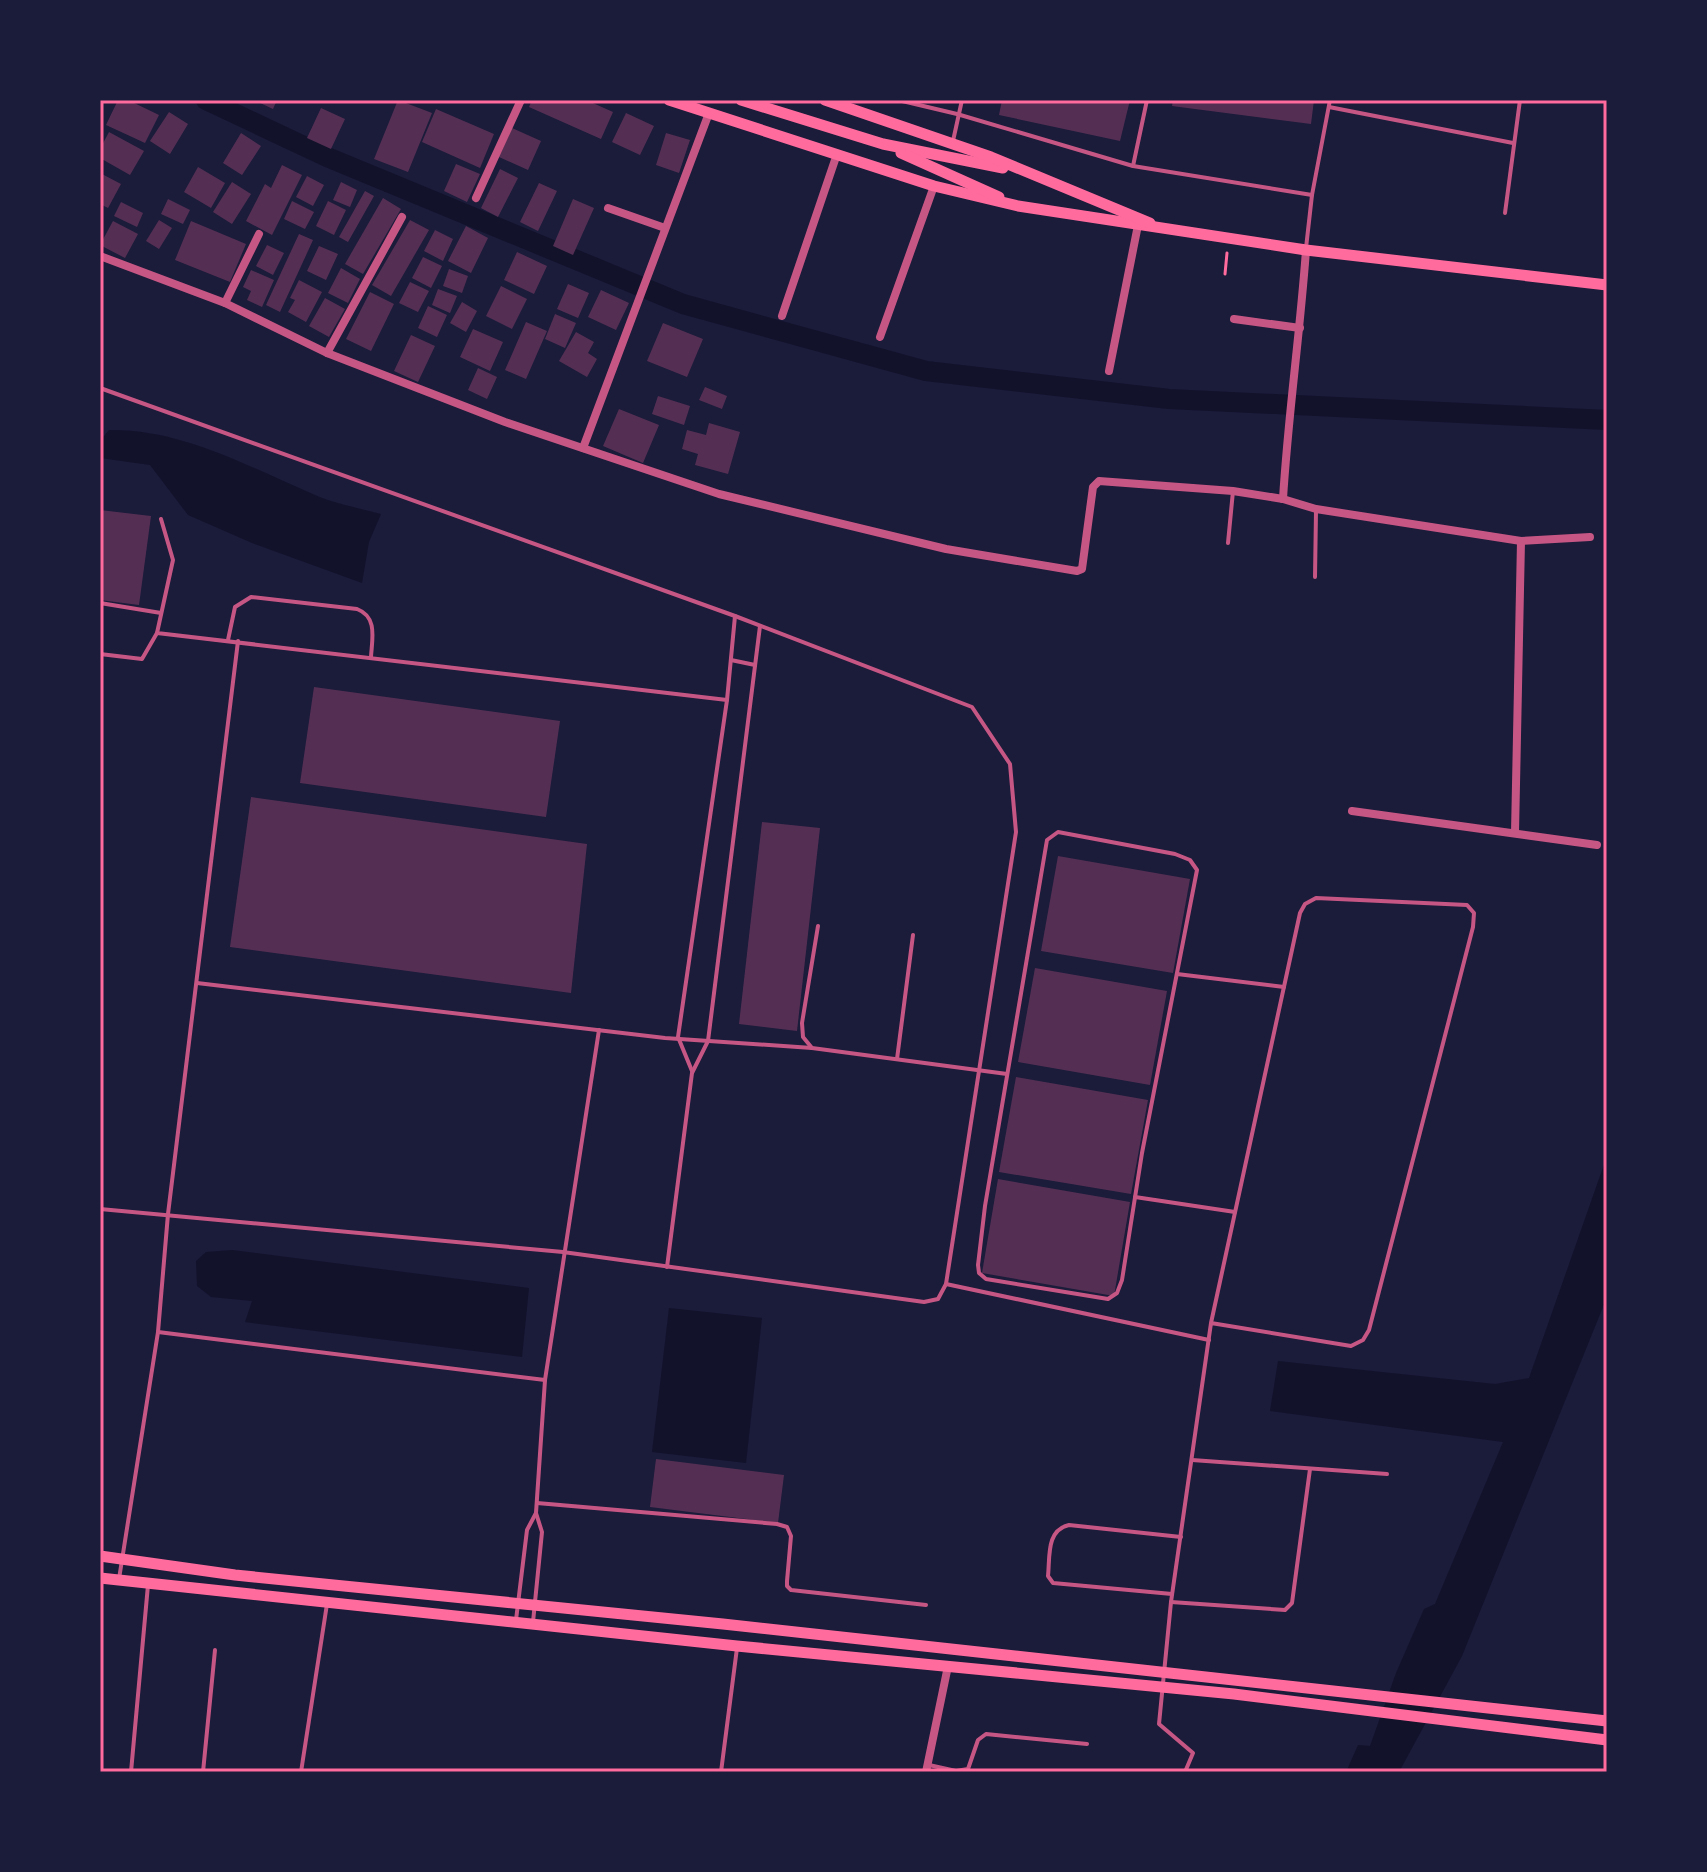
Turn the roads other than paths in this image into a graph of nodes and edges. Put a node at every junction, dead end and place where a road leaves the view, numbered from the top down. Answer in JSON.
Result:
{"nodes":[{"id":1,"x":521,"y":100,"type":"edge"},
{"id":2,"x":669,"y":100,"type":"edge"},
{"id":3,"x":741,"y":100,"type":"edge"},
{"id":4,"x":825,"y":100,"type":"edge"},
{"id":5,"x":898,"y":100,"type":"edge"},
{"id":6,"x":962,"y":100,"type":"edge"},
{"id":7,"x":1147,"y":100,"type":"edge"},
{"id":8,"x":1330,"y":100,"type":"edge"},
{"id":9,"x":1520,"y":100,"type":"edge"},
{"id":10,"x":1329,"y":107,"type":"junction"},
{"id":11,"x":709,"y":113,"type":"junction"},
{"id":12,"x":957,"y":114,"type":"junction"},
{"id":13,"x":953,"y":143,"type":"junction"},
{"id":14,"x":1513,"y":143,"type":"junction"},
{"id":15,"x":883,"y":144,"type":"junction"},
{"id":16,"x":837,"y":154,"type":"junction"},
{"id":17,"x":1133,"y":166,"type":"junction"},
{"id":18,"x":1029,"y":173,"type":"junction"},
{"id":19,"x":934,"y":186,"type":"junction"},
{"id":20,"x":1312,"y":195,"type":"junction"},
{"id":21,"x":476,"y":198,"type":"dead end"},
{"id":22,"x":1018,"y":206,"type":"junction"},
{"id":23,"x":608,"y":208,"type":"dead end"},
{"id":24,"x":1505,"y":213,"type":"dead end"},
{"id":25,"x":402,"y":217,"type":"dead end"},
{"id":26,"x":1138,"y":225,"type":"junction"},
{"id":27,"x":665,"y":228,"type":"junction"},
{"id":28,"x":1166,"y":229,"type":"junction"},
{"id":29,"x":259,"y":234,"type":"dead end"},
{"id":30,"x":1306,"y":250,"type":"junction"},
{"id":31,"x":100,"y":256,"type":"edge"},
{"id":32,"x":1607,"y":285,"type":"edge"},
{"id":33,"x":225,"y":303,"type":"junction"},
{"id":34,"x":782,"y":316,"type":"dead end"},
{"id":35,"x":1234,"y":319,"type":"dead end"},
{"id":36,"x":1300,"y":328,"type":"junction"},
{"id":37,"x":880,"y":337,"type":"dead end"},
{"id":38,"x":327,"y":353,"type":"junction"},
{"id":39,"x":1109,"y":371,"type":"dead end"},
{"id":40,"x":100,"y":388,"type":"edge"},
{"id":41,"x":583,"y":448,"type":"junction"},
{"id":42,"x":1233,"y":491,"type":"junction"},
{"id":43,"x":1283,"y":499,"type":"junction"},
{"id":44,"x":1316,"y":509,"type":"junction"},
{"id":45,"x":161,"y":519,"type":"dead end"},
{"id":46,"x":1590,"y":537,"type":"dead end"},
{"id":47,"x":1521,"y":541,"type":"junction"},
{"id":48,"x":1228,"y":543,"type":"dead end"},
{"id":49,"x":1315,"y":577,"type":"dead end"},
{"id":50,"x":100,"y":603,"type":"edge"},
{"id":51,"x":161,"y":613,"type":"junction"},
{"id":52,"x":735,"y":616,"type":"junction"},
{"id":53,"x":760,"y":626,"type":"junction"},
{"id":54,"x":157,"y":633,"type":"junction"},
{"id":55,"x":228,"y":640,"type":"junction"},
{"id":56,"x":238,"y":641,"type":"junction"},
{"id":57,"x":100,"y":654,"type":"edge"},
{"id":58,"x":371,"y":657,"type":"junction"},
{"id":59,"x":731,"y":660,"type":"junction"},
{"id":60,"x":755,"y":665,"type":"junction"},
{"id":61,"x":727,"y":700,"type":"junction"},
{"id":62,"x":1352,"y":811,"type":"dead end"},
{"id":63,"x":1515,"y":833,"type":"junction"},
{"id":64,"x":1597,"y":845,"type":"dead end"},
{"id":65,"x":818,"y":926,"type":"dead end"},
{"id":66,"x":913,"y":935,"type":"dead end"},
{"id":67,"x":1177,"y":974,"type":"junction"},
{"id":68,"x":197,"y":983,"type":"junction"},
{"id":69,"x":1284,"y":987,"type":"junction"},
{"id":70,"x":599,"y":1030,"type":"junction"},
{"id":71,"x":678,"y":1037,"type":"junction"},
{"id":72,"x":708,"y":1041,"type":"junction"},
{"id":73,"x":812,"y":1048,"type":"junction"},
{"id":74,"x":897,"y":1059,"type":"junction"},
{"id":75,"x":978,"y":1069,"type":"junction"},
{"id":76,"x":692,"y":1073,"type":"junction"},
{"id":77,"x":1007,"y":1074,"type":"junction"},
{"id":78,"x":1135,"y":1197,"type":"junction"},
{"id":79,"x":100,"y":1209,"type":"edge"},
{"id":80,"x":1235,"y":1212,"type":"junction"},
{"id":81,"x":168,"y":1214,"type":"junction"},
{"id":82,"x":563,"y":1252,"type":"junction"},
{"id":83,"x":667,"y":1267,"type":"junction"},
{"id":84,"x":946,"y":1284,"type":"junction"},
{"id":85,"x":1211,"y":1323,"type":"junction"},
{"id":86,"x":158,"y":1332,"type":"junction"},
{"id":87,"x":1209,"y":1340,"type":"junction"},
{"id":88,"x":545,"y":1380,"type":"junction"},
{"id":89,"x":1192,"y":1460,"type":"junction"},
{"id":90,"x":1310,"y":1469,"type":"junction"},
{"id":91,"x":1387,"y":1474,"type":"dead end"},
{"id":92,"x":537,"y":1503,"type":"junction"},
{"id":93,"x":536,"y":1513,"type":"junction"},
{"id":94,"x":1181,"y":1537,"type":"junction"},
{"id":95,"x":100,"y":1556,"type":"edge"},
{"id":96,"x":121,"y":1559,"type":"junction"},
{"id":97,"x":100,"y":1578,"type":"edge"},
{"id":98,"x":119,"y":1580,"type":"junction"},
{"id":99,"x":148,"y":1583,"type":"junction"},
{"id":100,"x":1172,"y":1594,"type":"junction"},
{"id":101,"x":328,"y":1601,"type":"junction"},
{"id":102,"x":1171,"y":1602,"type":"junction"},
{"id":103,"x":518,"y":1603,"type":"junction"},
{"id":104,"x":534,"y":1605,"type":"junction"},
{"id":105,"x":926,"y":1605,"type":"dead end"},
{"id":106,"x":516,"y":1621,"type":"junction"},
{"id":107,"x":532,"y":1623,"type":"junction"},
{"id":108,"x":737,"y":1646,"type":"junction"},
{"id":109,"x":215,"y":1650,"type":"dead end"},
{"id":110,"x":948,"y":1666,"type":"junction"},
{"id":111,"x":1163,"y":1671,"type":"junction"},
{"id":112,"x":1162,"y":1687,"type":"junction"},
{"id":113,"x":1607,"y":1721,"type":"edge"},
{"id":114,"x":1607,"y":1740,"type":"edge"},
{"id":115,"x":1087,"y":1744,"type":"dead end"},
{"id":116,"x":927,"y":1768,"type":"edge"},
{"id":117,"x":131,"y":1772,"type":"edge"},
{"id":118,"x":203,"y":1772,"type":"edge"},
{"id":119,"x":301,"y":1772,"type":"edge"},
{"id":120,"x":721,"y":1772,"type":"edge"},
{"id":121,"x":1185,"y":1772,"type":"edge"}],
"edges":[{"from":1,"to":21,"type":"street"},
{"from":2,"to":11,"type":"main road"},
{"from":3,"to":15,"type":"main road"},
{"from":4,"to":13,"type":"main road"},
{"from":5,"to":12,"type":"lane"},
{"from":6,"to":12,"type":"lane"},
{"from":7,"to":17,"type":"lane"},
{"from":8,"to":10,"type":"lane"},
{"from":9,"to":14,"type":"lane"},
{"from":10,"to":14,"type":"lane"},
{"from":10,"to":20,"type":"lane"},
{"from":11,"to":16,"type":"main road"},
{"from":11,"to":27,"type":"street"},
{"from":12,"to":13,"type":"lane"},
{"from":12,"to":17,"type":"lane"},
{"from":13,"to":18,"type":"main road"},
{"from":14,"to":24,"type":"lane"},
{"from":15,"to":18,"type":"main road"},
{"from":15,"to":22,"type":"main road"},
{"from":16,"to":19,"type":"main road"},
{"from":16,"to":34,"type":"street"},
{"from":17,"to":20,"type":"lane"},
{"from":18,"to":28,"type":"main road"},
{"from":19,"to":22,"type":"main road"},
{"from":19,"to":37,"type":"street"},
{"from":20,"to":30,"type":"lane"},
{"from":22,"to":26,"type":"main road"},
{"from":23,"to":27,"type":"street"},
{"from":25,"to":38,"type":"street"},
{"from":26,"to":28,"type":"main road"},
{"from":26,"to":39,"type":"street"},
{"from":27,"to":41,"type":"street"},
{"from":28,"to":30,"type":"main road"},
{"from":29,"to":33,"type":"street"},
{"from":30,"to":32,"type":"main road"},
{"from":30,"to":36,"type":"street"},
{"from":31,"to":33,"type":"street"},
{"from":33,"to":38,"type":"street"},
{"from":35,"to":36,"type":"street"},
{"from":36,"to":43,"type":"street"},
{"from":38,"to":41,"type":"street"},
{"from":40,"to":52,"type":"lane"},
{"from":41,"to":42,"type":"street"},
{"from":42,"to":43,"type":"street"},
{"from":42,"to":48,"type":"lane"},
{"from":43,"to":44,"type":"street"},
{"from":44,"to":47,"type":"street"},
{"from":44,"to":49,"type":"lane"},
{"from":45,"to":51,"type":"lane"},
{"from":46,"to":47,"type":"street"},
{"from":47,"to":63,"type":"street"},
{"from":50,"to":51,"type":"lane"},
{"from":51,"to":54,"type":"lane"},
{"from":52,"to":53,"type":"lane"},
{"from":52,"to":59,"type":"lane"},
{"from":53,"to":60,"type":"lane"},
{"from":53,"to":75,"type":"lane"},
{"from":54,"to":55,"type":"lane"},
{"from":54,"to":57,"type":"lane"},
{"from":55,"to":56,"type":"lane"},
{"from":55,"to":58,"type":"lane"},
{"from":56,"to":58,"type":"lane"},
{"from":56,"to":68,"type":"lane"},
{"from":58,"to":61,"type":"lane"},
{"from":59,"to":60,"type":"lane"},
{"from":59,"to":61,"type":"lane"},
{"from":60,"to":72,"type":"lane"},
{"from":61,"to":71,"type":"lane"},
{"from":62,"to":63,"type":"street"},
{"from":63,"to":64,"type":"street"},
{"from":65,"to":73,"type":"lane"},
{"from":66,"to":74,"type":"lane"},
{"from":67,"to":69,"type":"lane"},
{"from":67,"to":77,"type":"lane"},
{"from":67,"to":78,"type":"lane"},
{"from":68,"to":70,"type":"lane"},
{"from":68,"to":81,"type":"lane"},
{"from":69,"to":80,"type":"lane"},
{"from":69,"to":85,"type":"lane"},
{"from":70,"to":71,"type":"lane"},
{"from":70,"to":82,"type":"lane"},
{"from":71,"to":72,"type":"lane"},
{"from":71,"to":76,"type":"lane"},
{"from":72,"to":73,"type":"lane"},
{"from":72,"to":76,"type":"lane"},
{"from":73,"to":74,"type":"lane"},
{"from":74,"to":75,"type":"lane"},
{"from":75,"to":77,"type":"lane"},
{"from":75,"to":84,"type":"lane"},
{"from":76,"to":83,"type":"lane"},
{"from":77,"to":78,"type":"lane"},
{"from":78,"to":80,"type":"lane"},
{"from":79,"to":81,"type":"lane"},
{"from":80,"to":85,"type":"lane"},
{"from":81,"to":82,"type":"lane"},
{"from":81,"to":86,"type":"lane"},
{"from":82,"to":83,"type":"lane"},
{"from":82,"to":88,"type":"lane"},
{"from":83,"to":84,"type":"lane"},
{"from":84,"to":87,"type":"lane"},
{"from":85,"to":87,"type":"lane"},
{"from":86,"to":88,"type":"lane"},
{"from":86,"to":96,"type":"lane"},
{"from":87,"to":89,"type":"lane"},
{"from":88,"to":92,"type":"lane"},
{"from":89,"to":90,"type":"lane"},
{"from":89,"to":94,"type":"lane"},
{"from":90,"to":91,"type":"lane"},
{"from":90,"to":102,"type":"lane"},
{"from":92,"to":93,"type":"lane"},
{"from":92,"to":105,"type":"lane"},
{"from":93,"to":103,"type":"lane"},
{"from":93,"to":104,"type":"lane"},
{"from":94,"to":100,"type":"lane"},
{"from":94,"to":100,"type":"lane"},
{"from":95,"to":96,"type":"main road"},
{"from":96,"to":98,"type":"lane"},
{"from":96,"to":103,"type":"main road"},
{"from":97,"to":98,"type":"main road"},
{"from":98,"to":99,"type":"main road"},
{"from":99,"to":101,"type":"main road"},
{"from":99,"to":117,"type":"lane"},
{"from":100,"to":102,"type":"lane"},
{"from":101,"to":106,"type":"main road"},
{"from":101,"to":119,"type":"lane"},
{"from":102,"to":111,"type":"lane"},
{"from":103,"to":104,"type":"main road"},
{"from":103,"to":106,"type":"lane"},
{"from":104,"to":107,"type":"lane"},
{"from":104,"to":111,"type":"main road"},
{"from":106,"to":107,"type":"main road"},
{"from":107,"to":108,"type":"main road"},
{"from":108,"to":110,"type":"main road"},
{"from":108,"to":120,"type":"lane"},
{"from":109,"to":118,"type":"lane"},
{"from":110,"to":112,"type":"main road"},
{"from":110,"to":116,"type":"street"},
{"from":111,"to":112,"type":"lane"},
{"from":111,"to":113,"type":"main road"},
{"from":112,"to":114,"type":"main road"},
{"from":112,"to":121,"type":"lane"},
{"from":115,"to":116,"type":"lane"}]}
